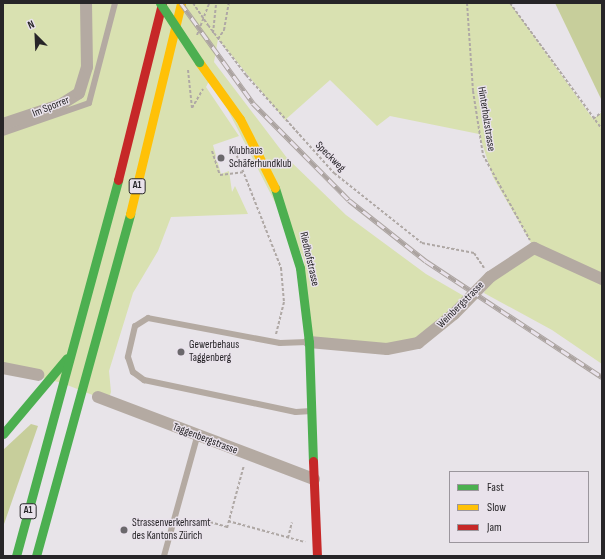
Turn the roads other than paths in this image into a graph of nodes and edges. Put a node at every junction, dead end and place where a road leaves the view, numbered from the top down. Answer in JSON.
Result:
{"nodes":[{"id":1,"x":86,"y":3,"type":"edge"},
{"id":2,"x":115,"y":3,"type":"edge"},
{"id":3,"x":161,"y":3,"type":"edge"},
{"id":4,"x":181,"y":3,"type":"edge"},
{"id":5,"x":3,"y":124,"type":"edge"},
{"id":6,"x":3,"y":133,"type":"edge"},
{"id":7,"x":602,"y":278,"type":"edge"},
{"id":8,"x":305,"y":342,"type":"junction"},
{"id":9,"x":73,"y":351,"type":"junction"},
{"id":10,"x":3,"y":368,"type":"edge"},
{"id":11,"x":38,"y":375,"type":"dead end"},
{"id":12,"x":98,"y":397,"type":"dead end"},
{"id":13,"x":312,"y":412,"type":"junction"},
{"id":14,"x":3,"y":434,"type":"edge"},
{"id":15,"x":197,"y":437,"type":"junction"},
{"id":16,"x":314,"y":479,"type":"junction"},
{"id":17,"x":16,"y":556,"type":"edge"},
{"id":18,"x":36,"y":556,"type":"edge"},
{"id":19,"x":164,"y":556,"type":"edge"},
{"id":20,"x":317,"y":556,"type":"edge"}],
"edges":[{"from":1,"to":5,"type":"street","name":"Im Sporrer"},
{"from":2,"to":6,"type":"lane"},
{"from":3,"to":8,"type":"main road","name":"Riedhofstrasse","bridge":true},
{"from":3,"to":9,"type":"main road","number":"A1"},
{"from":4,"to":18,"type":"main road","number":"A1"},
{"from":7,"to":8,"type":"street","name":"Weinbergstrasse"},
{"from":8,"to":13,"type":"main road","name":"Riedhofstrasse"},
{"from":8,"to":13,"type":"lane"},
{"from":9,"to":14,"type":"main road","number":"A1"},
{"from":9,"to":17,"type":"main road","number":"A1"},
{"from":10,"to":11,"type":"street"},
{"from":12,"to":15,"type":"street","name":"Taggenbergstrasse"},
{"from":13,"to":16,"type":"main road","name":"Riedhofstrasse"},
{"from":15,"to":16,"type":"street","name":"Taggenbergstrasse"},
{"from":15,"to":19,"type":"lane"},
{"from":16,"to":20,"type":"main road","name":"Riedhofstrasse"}]}
